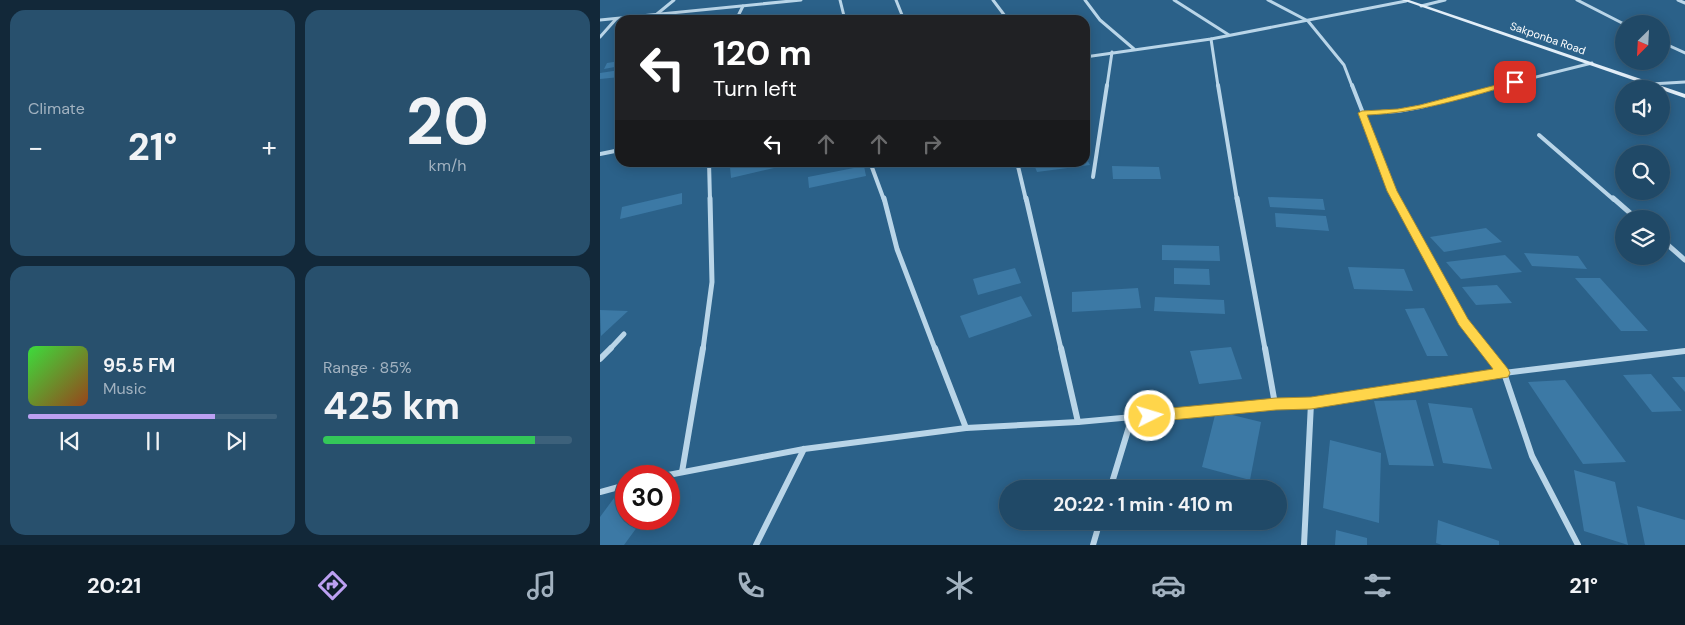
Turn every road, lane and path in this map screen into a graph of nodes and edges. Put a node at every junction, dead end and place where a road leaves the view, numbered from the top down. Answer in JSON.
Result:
{"nodes":[{"id":1,"x":674,"y":0,"type":"edge"},
{"id":2,"x":801,"y":0,"type":"edge"},
{"id":3,"x":840,"y":0,"type":"edge"},
{"id":4,"x":896,"y":0,"type":"edge"},
{"id":5,"x":993,"y":0,"type":"edge"},
{"id":6,"x":1085,"y":0,"type":"edge"},
{"id":7,"x":1174,"y":0,"type":"edge"},
{"id":8,"x":1268,"y":0,"type":"edge"},
{"id":9,"x":1405,"y":0,"type":"edge"},
{"id":10,"x":1445,"y":0,"type":"edge"},
{"id":11,"x":1577,"y":0,"type":"edge"},
{"id":12,"x":1678,"y":0,"type":"edge"},
{"id":13,"x":763,"y":2,"type":"edge"},
{"id":14,"x":1685,"y":3,"type":"edge"},
{"id":15,"x":742,"y":6,"type":"junction"},
{"id":16,"x":1421,"y":6,"type":"junction"},
{"id":17,"x":657,"y":15,"type":"joint"},
{"id":18,"x":738,"y":15,"type":"edge"},
{"id":19,"x":844,"y":15,"type":"edge"},
{"id":20,"x":902,"y":15,"type":"edge"},
{"id":21,"x":1004,"y":15,"type":"edge"},
{"id":22,"x":615,"y":19,"type":"edge"},
{"id":23,"x":1615,"y":19,"type":"edge"},
{"id":24,"x":600,"y":20,"type":"edge"},
{"id":25,"x":615,"y":20,"type":"edge"},
{"id":26,"x":1308,"y":21,"type":"junction"},
{"id":27,"x":1229,"y":35,"type":"junction"},
{"id":28,"x":600,"y":37,"type":"edge"},
{"id":29,"x":1211,"y":39,"type":"junction"},
{"id":30,"x":1670,"y":46,"type":"edge"},
{"id":31,"x":1134,"y":49,"type":"junction"},
{"id":32,"x":1112,"y":52,"type":"junction"},
{"id":33,"x":1685,"y":53,"type":"edge"},
{"id":34,"x":1090,"y":56,"type":"edge"},
{"id":35,"x":1592,"y":63,"type":"junction"},
{"id":36,"x":1640,"y":80,"type":"edge"},
{"id":37,"x":1685,"y":82,"type":"edge"},
{"id":38,"x":1670,"y":83,"type":"edge"},
{"id":39,"x":1670,"y":91,"type":"edge"},
{"id":40,"x":1685,"y":96,"type":"edge"},
{"id":41,"x":1362,"y":113,"type":"junction"},
{"id":42,"x":1539,"y":135,"type":"dead end"},
{"id":43,"x":615,"y":151,"type":"edge"},
{"id":44,"x":600,"y":154,"type":"edge"},
{"id":45,"x":708,"y":167,"type":"edge"},
{"id":46,"x":872,"y":167,"type":"edge"},
{"id":47,"x":1018,"y":167,"type":"edge"},
{"id":48,"x":1093,"y":177,"type":"dead end"},
{"id":49,"x":1626,"y":210,"type":"edge"},
{"id":50,"x":1670,"y":247,"type":"edge"},
{"id":51,"x":1685,"y":260,"type":"edge"},
{"id":52,"x":624,"y":334,"type":"dead end"},
{"id":53,"x":1685,"y":351,"type":"edge"},
{"id":54,"x":600,"y":359,"type":"edge"},
{"id":55,"x":1504,"y":373,"type":"junction"},
{"id":56,"x":1311,"y":403,"type":"junction"},
{"id":57,"x":1276,"y":404,"type":"junction"},
{"id":58,"x":1132,"y":417,"type":"junction"},
{"id":59,"x":1078,"y":422,"type":"junction"},
{"id":60,"x":966,"y":428,"type":"junction"},
{"id":61,"x":804,"y":449,"type":"junction"},
{"id":62,"x":682,"y":472,"type":"joint"},
{"id":63,"x":1113,"y":480,"type":"edge"},
{"id":64,"x":615,"y":488,"type":"edge"},
{"id":65,"x":600,"y":492,"type":"edge"},
{"id":66,"x":1097,"y":530,"type":"edge"},
{"id":67,"x":756,"y":545,"type":"edge"},
{"id":68,"x":1093,"y":545,"type":"edge"},
{"id":69,"x":1304,"y":545,"type":"edge"},
{"id":70,"x":1578,"y":545,"type":"edge"}],
"edges":[{"from":1,"to":17,"type":"street"},
{"from":2,"to":13,"type":"street"},
{"from":3,"to":19,"type":"street"},
{"from":4,"to":20,"type":"street"},
{"from":5,"to":21,"type":"street"},
{"from":6,"to":31,"type":"street"},
{"from":7,"to":27,"type":"street"},
{"from":8,"to":26,"type":"street"},
{"from":9,"to":16,"type":"main road","name":"Sakponba Road"},
{"from":9,"to":26,"type":"street"},
{"from":10,"to":16,"type":"street"},
{"from":11,"to":23,"type":"street"},
{"from":12,"to":14,"type":"street"},
{"from":13,"to":15,"type":"street"},
{"from":15,"to":17,"type":"street"},
{"from":15,"to":18,"type":"street"},
{"from":16,"to":35,"type":"main road","name":"Sakponba Road"},
{"from":22,"to":24,"type":"street"},
{"from":25,"to":28,"type":"street"},
{"from":26,"to":27,"type":"street"},
{"from":26,"to":41,"type":"street"},
{"from":27,"to":29,"type":"street"},
{"from":29,"to":31,"type":"street"},
{"from":29,"to":57,"type":"street"},
{"from":30,"to":33,"type":"street"},
{"from":31,"to":32,"type":"street"},
{"from":32,"to":34,"type":"street"},
{"from":32,"to":48,"type":"street"},
{"from":35,"to":36,"type":"main road","name":"Sakponba Road"},
{"from":35,"to":41,"type":"street"},
{"from":37,"to":38,"type":"street"},
{"from":39,"to":40,"type":"main road","name":"Sakponba Road"},
{"from":41,"to":55,"type":"street"},
{"from":42,"to":49,"type":"street"},
{"from":43,"to":44,"type":"street"},
{"from":45,"to":62,"type":"street"},
{"from":46,"to":60,"type":"street"},
{"from":47,"to":59,"type":"street"},
{"from":50,"to":51,"type":"street"},
{"from":52,"to":54,"type":"street"},
{"from":53,"to":55,"type":"street"},
{"from":55,"to":56,"type":"street"},
{"from":55,"to":70,"type":"street"},
{"from":56,"to":57,"type":"street"},
{"from":56,"to":69,"type":"street"},
{"from":57,"to":58,"type":"street"},
{"from":58,"to":59,"type":"street"},
{"from":58,"to":63,"type":"street"},
{"from":59,"to":60,"type":"street"},
{"from":60,"to":61,"type":"street"},
{"from":61,"to":62,"type":"street"},
{"from":61,"to":67,"type":"street"},
{"from":64,"to":65,"type":"street"},
{"from":66,"to":68,"type":"street"}]}
